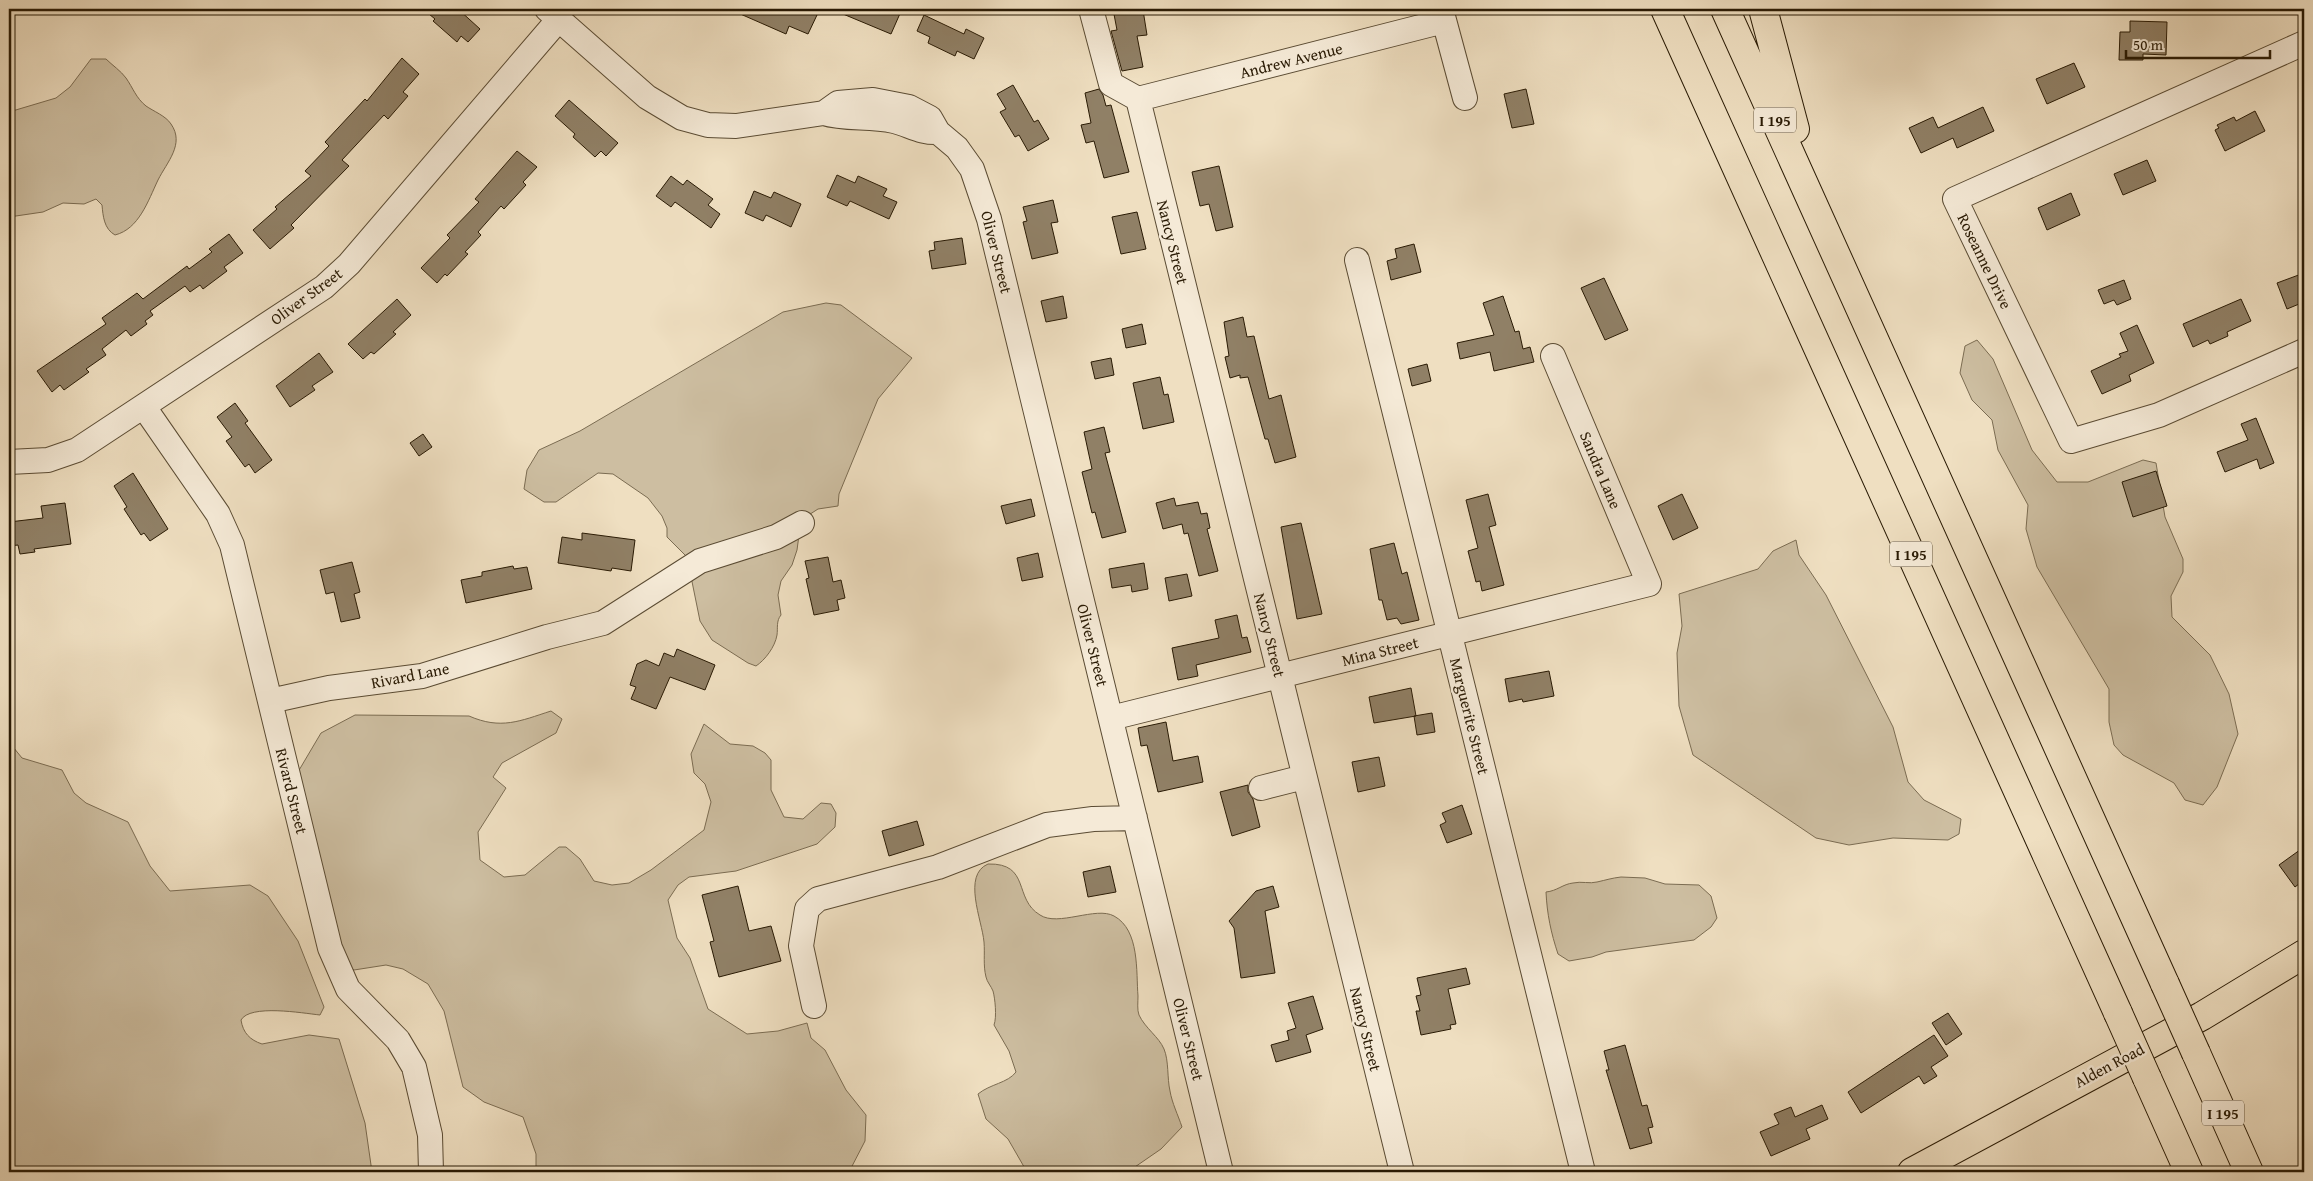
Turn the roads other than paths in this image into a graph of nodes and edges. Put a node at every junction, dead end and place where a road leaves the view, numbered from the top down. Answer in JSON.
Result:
{"nodes":[{"id":1,"x":1091,"y":9,"type":"edge"},
{"id":2,"x":1653,"y":9,"type":"edge"},
{"id":3,"x":1665,"y":9,"type":"edge"},
{"id":4,"x":1725,"y":9,"type":"edge"},
{"id":5,"x":1763,"y":9,"type":"edge"},
{"id":6,"x":553,"y":14,"type":"edge"},
{"id":7,"x":1442,"y":15,"type":"edge"},
{"id":8,"x":2304,"y":43,"type":"edge"},
{"id":9,"x":1703,"y":94,"type":"junction"},
{"id":10,"x":1465,"y":98,"type":"dead end"},
{"id":11,"x":1138,"y":99,"type":"junction"},
{"id":12,"x":1824,"y":231,"type":"junction"},
{"id":13,"x":1357,"y":260,"type":"dead end"},
{"id":14,"x":2304,"y":351,"type":"edge"},
{"id":15,"x":1553,"y":356,"type":"dead end"},
{"id":16,"x":144,"y":407,"type":"junction"},
{"id":17,"x":9,"y":462,"type":"edge"},
{"id":18,"x":802,"y":523,"type":"dead end"},
{"id":19,"x":1649,"y":584,"type":"joint"},
{"id":20,"x":1450,"y":633,"type":"junction"},
{"id":21,"x":1280,"y":676,"type":"junction"},
{"id":22,"x":270,"y":702,"type":"junction"},
{"id":23,"x":1111,"y":718,"type":"junction"},
{"id":24,"x":1304,"y":777,"type":"junction"},
{"id":25,"x":1261,"y":788,"type":"dead end"},
{"id":26,"x":1135,"y":818,"type":"junction"},
{"id":27,"x":2304,"y":954,"type":"edge"},
{"id":28,"x":814,"y":1006,"type":"dead end"},
{"id":29,"x":430,"y":1172,"type":"edge"},
{"id":30,"x":1221,"y":1172,"type":"edge"},
{"id":31,"x":1402,"y":1172,"type":"edge"},
{"id":32,"x":1582,"y":1172,"type":"edge"},
{"id":33,"x":1912,"y":1172,"type":"edge"},
{"id":34,"x":2189,"y":1172,"type":"edge"},
{"id":35,"x":2249,"y":1172,"type":"edge"}],
"edges":[{"from":1,"to":11,"type":"street"},
{"from":2,"to":9,"type":"main road"},
{"from":3,"to":9,"type":"main road","number":"I 195"},
{"from":4,"to":12,"type":"main road","number":"I 195"},
{"from":5,"to":12,"type":"main road"},
{"from":6,"to":16,"type":"street","name":"Oliver Street"},
{"from":6,"to":23,"type":"street","name":"Oliver Street"},
{"from":7,"to":10,"type":"street"},
{"from":7,"to":11,"type":"street","name":"Andrew Avenue"},
{"from":8,"to":14,"type":"street","name":"Roseanne Drive"},
{"from":9,"to":34,"type":"main road","number":"I 195","bridge":true},
{"from":11,"to":21,"type":"street","name":"Nancy Street"},
{"from":12,"to":35,"type":"main road","number":"I 195","bridge":true},
{"from":13,"to":20,"type":"street","name":"Marguerite Street"},
{"from":15,"to":19,"type":"street","name":"Sandra Lane"},
{"from":16,"to":17,"type":"street","name":"Oliver Street"},
{"from":16,"to":22,"type":"street","name":"Rivard Street"},
{"from":18,"to":22,"type":"street","name":"Rivard Lane"},
{"from":19,"to":20,"type":"street","name":"Mina Street"},
{"from":20,"to":21,"type":"street","name":"Mina Street"},
{"from":20,"to":32,"type":"street","name":"Marguerite Street"},
{"from":21,"to":23,"type":"street","name":"Mina Street"},
{"from":21,"to":24,"type":"street","name":"Nancy Street"},
{"from":22,"to":29,"type":"street","name":"Rivard Street"},
{"from":23,"to":26,"type":"street","name":"Oliver Street"},
{"from":24,"to":25,"type":"street"},
{"from":24,"to":31,"type":"street","name":"Nancy Street"},
{"from":26,"to":28,"type":"street"},
{"from":26,"to":30,"type":"street","name":"Oliver Street"},
{"from":27,"to":33,"type":"main road","name":"Alden Road"}]}
